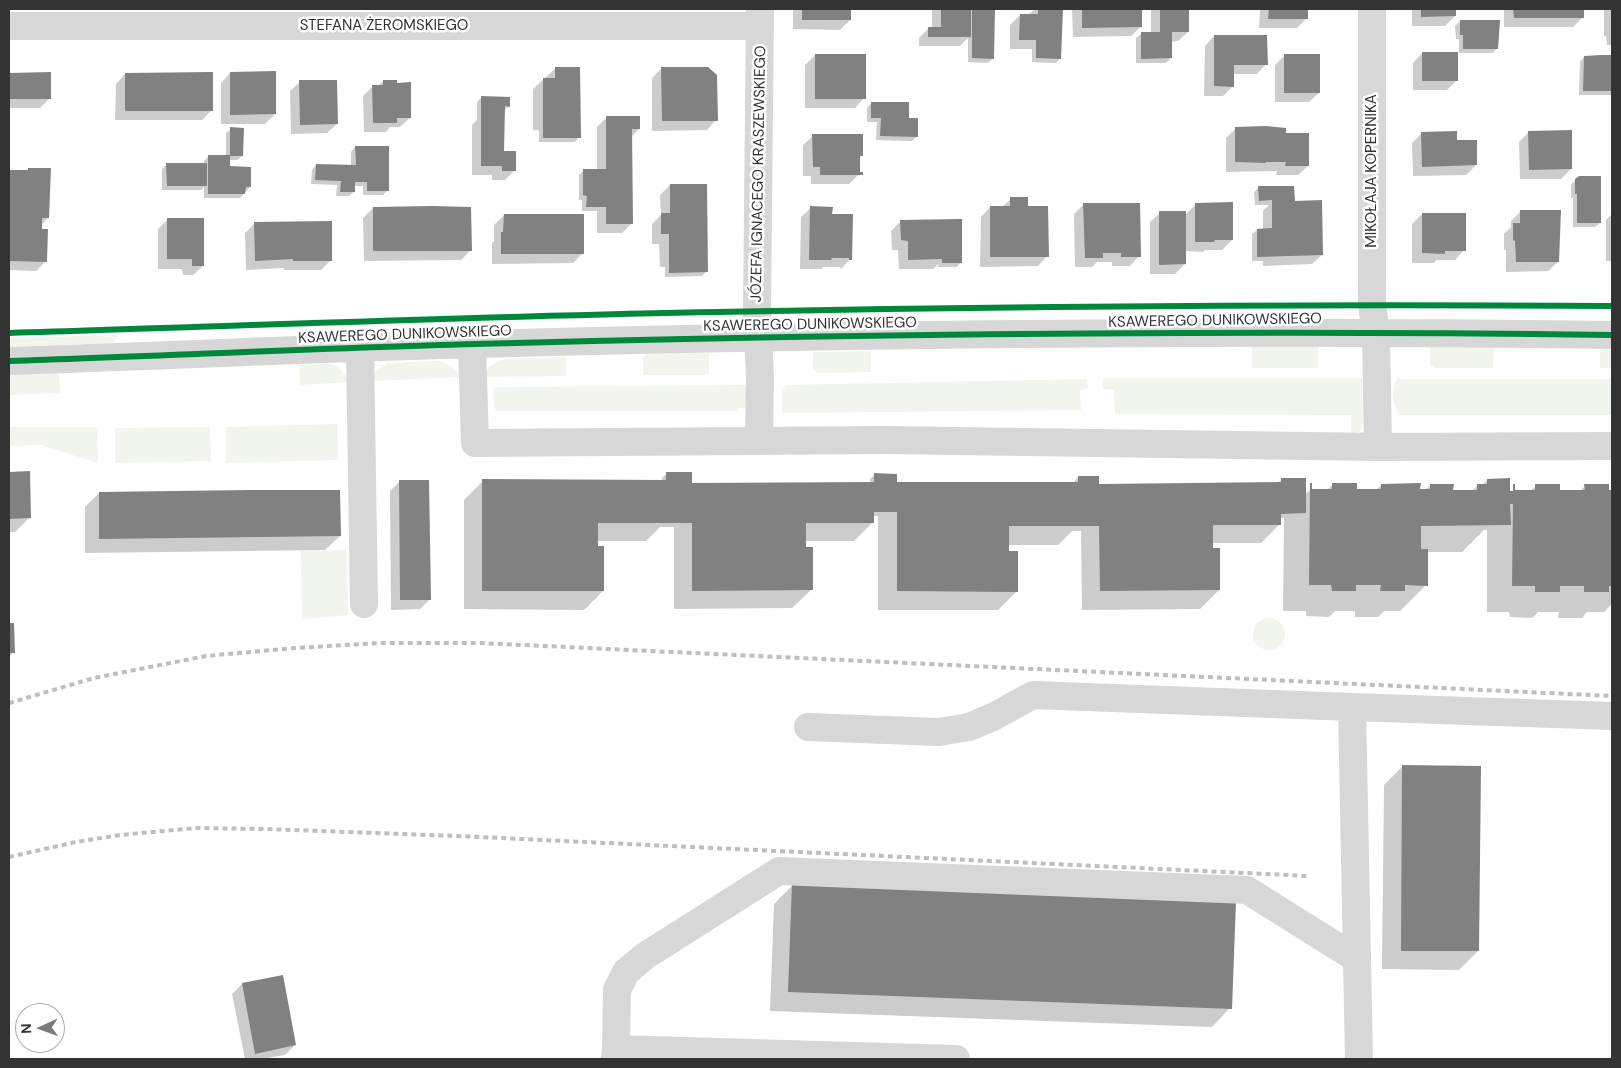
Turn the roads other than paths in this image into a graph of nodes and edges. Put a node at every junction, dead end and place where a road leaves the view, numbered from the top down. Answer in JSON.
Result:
{"nodes":[{"id":1,"x":1372,"y":9,"type":"edge"},
{"id":2,"x":760,"y":17,"type":"edge"},
{"id":3,"x":9,"y":26,"type":"edge"},
{"id":4,"x":1376,"y":332,"type":"junction"},
{"id":5,"x":1612,"y":334,"type":"edge"},
{"id":6,"x":758,"y":338,"type":"junction"},
{"id":7,"x":472,"y":344,"type":"junction"},
{"id":8,"x":360,"y":348,"type":"junction"},
{"id":9,"x":9,"y":361,"type":"edge"},
{"id":10,"x":759,"y":441,"type":"junction"},
{"id":11,"x":1612,"y":446,"type":"edge"},
{"id":12,"x":1378,"y":447,"type":"junction"},
{"id":13,"x":364,"y":604,"type":"dead end"},
{"id":14,"x":1352,"y":707,"type":"junction"},
{"id":15,"x":1612,"y":716,"type":"edge"},
{"id":16,"x":808,"y":727,"type":"dead end"},
{"id":17,"x":1357,"y":959,"type":"junction"},
{"id":18,"x":616,"y":1054,"type":"edge"},
{"id":19,"x":956,"y":1059,"type":"edge"},
{"id":20,"x":1359,"y":1059,"type":"edge"}],
"edges":[{"from":1,"to":4,"type":"street","name":"MIKOŁAJA KOPERNIKA"},
{"from":2,"to":3,"type":"street","name":"STEFANA ŻEROMSKIEGO"},
{"from":2,"to":6,"type":"street","name":"JÓZEFA IGNACEGO KRASZEWSKIEGO"},
{"from":4,"to":5,"type":"street","name":"KSAWEREGO DUNIKOWSKIEGO"},
{"from":4,"to":6,"type":"street","name":"KSAWEREGO DUNIKOWSKIEGO"},
{"from":4,"to":12,"type":"street","name":"MIKOŁAJA KOPERNIKA"},
{"from":6,"to":7,"type":"street","name":"KSAWEREGO DUNIKOWSKIEGO"},
{"from":6,"to":10,"type":"street","name":"JÓZEFA IGNACEGO KRASZEWSKIEGO"},
{"from":7,"to":8,"type":"street","name":"KSAWEREGO DUNIKOWSKIEGO"},
{"from":7,"to":10,"type":"street"},
{"from":8,"to":9,"type":"street","name":"KSAWEREGO DUNIKOWSKIEGO"},
{"from":8,"to":13,"type":"street"},
{"from":10,"to":12,"type":"street"},
{"from":11,"to":12,"type":"street"},
{"from":14,"to":15,"type":"street"},
{"from":14,"to":16,"type":"street"},
{"from":14,"to":17,"type":"street"},
{"from":17,"to":18,"type":"street"},
{"from":17,"to":20,"type":"street"},
{"from":18,"to":19,"type":"street"}]}
